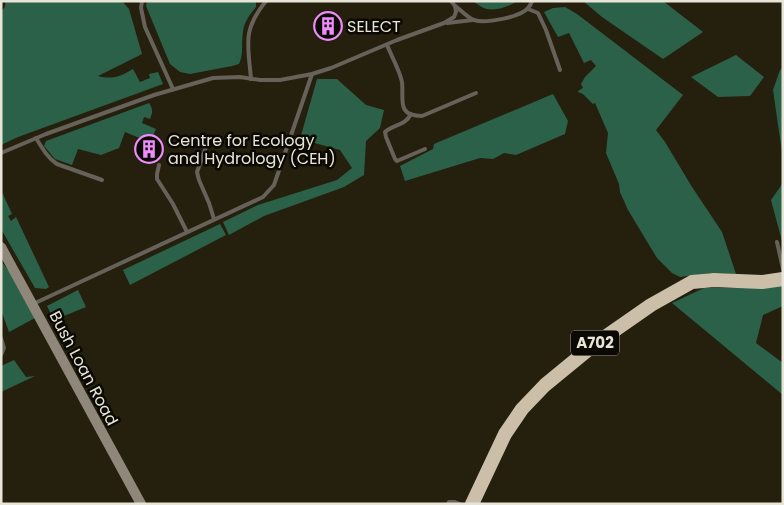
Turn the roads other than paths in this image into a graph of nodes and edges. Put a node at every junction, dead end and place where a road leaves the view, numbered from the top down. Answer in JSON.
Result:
{"nodes":[{"id":1,"x":142,"y":1,"type":"edge"},
{"id":2,"x":266,"y":1,"type":"edge"},
{"id":3,"x":451,"y":1,"type":"edge"},
{"id":4,"x":532,"y":1,"type":"edge"},
{"id":5,"x":456,"y":6,"type":"junction"},
{"id":6,"x":528,"y":9,"type":"junction"},
{"id":7,"x":473,"y":20,"type":"junction"},
{"id":8,"x":444,"y":23,"type":"junction"},
{"id":9,"x":387,"y":44,"type":"junction"},
{"id":10,"x":560,"y":70,"type":"dead end"},
{"id":11,"x":312,"y":74,"type":"junction"},
{"id":12,"x":251,"y":78,"type":"junction"},
{"id":13,"x":173,"y":89,"type":"junction"},
{"id":14,"x":476,"y":93,"type":"dead end"},
{"id":15,"x":411,"y":114,"type":"junction"},
{"id":16,"x":36,"y":138,"type":"junction"},
{"id":17,"x":206,"y":147,"type":"dead end"},
{"id":18,"x":425,"y":149,"type":"dead end"},
{"id":19,"x":1,"y":154,"type":"edge"},
{"id":20,"x":159,"y":165,"type":"dead end"},
{"id":21,"x":102,"y":180,"type":"dead end"},
{"id":22,"x":214,"y":220,"type":"junction"},
{"id":23,"x":187,"y":232,"type":"junction"},
{"id":24,"x":777,"y":242,"type":"dead end"},
{"id":25,"x":1,"y":247,"type":"edge"},
{"id":26,"x":783,"y":269,"type":"edge"},
{"id":27,"x":783,"y":279,"type":"edge"},
{"id":28,"x":33,"y":304,"type":"junction"},
{"id":29,"x":1,"y":338,"type":"edge"},
{"id":30,"x":1,"y":355,"type":"edge"},
{"id":31,"x":141,"y":504,"type":"edge"},
{"id":32,"x":448,"y":504,"type":"edge"},
{"id":33,"x":460,"y":504,"type":"edge"},
{"id":34,"x":472,"y":504,"type":"edge"}],
"edges":[{"from":1,"to":13,"type":"lane"},
{"from":2,"to":12,"type":"lane"},
{"from":3,"to":5,"type":"lane"},
{"from":4,"to":6,"type":"lane"},
{"from":5,"to":7,"type":"lane"},
{"from":5,"to":8,"type":"lane"},
{"from":6,"to":7,"type":"lane"},
{"from":6,"to":10,"type":"lane"},
{"from":7,"to":8,"type":"lane"},
{"from":8,"to":9,"type":"lane"},
{"from":9,"to":11,"type":"lane"},
{"from":9,"to":15,"type":"lane"},
{"from":11,"to":12,"type":"lane"},
{"from":11,"to":22,"type":"lane"},
{"from":12,"to":13,"type":"lane"},
{"from":13,"to":16,"type":"lane"},
{"from":14,"to":15,"type":"lane"},
{"from":15,"to":18,"type":"lane"},
{"from":16,"to":19,"type":"lane"},
{"from":16,"to":21,"type":"lane"},
{"from":17,"to":22,"type":"lane"},
{"from":20,"to":23,"type":"lane"},
{"from":22,"to":23,"type":"lane"},
{"from":23,"to":28,"type":"lane"},
{"from":24,"to":26,"type":"lane"},
{"from":25,"to":28,"type":"street","name":"Bush Loan Road"},
{"from":27,"to":34,"type":"highway","number":"A702"},
{"from":28,"to":31,"type":"street","name":"Bush Loan Road"},
{"from":29,"to":30,"type":"lane"},
{"from":32,"to":33,"type":"lane"}]}
